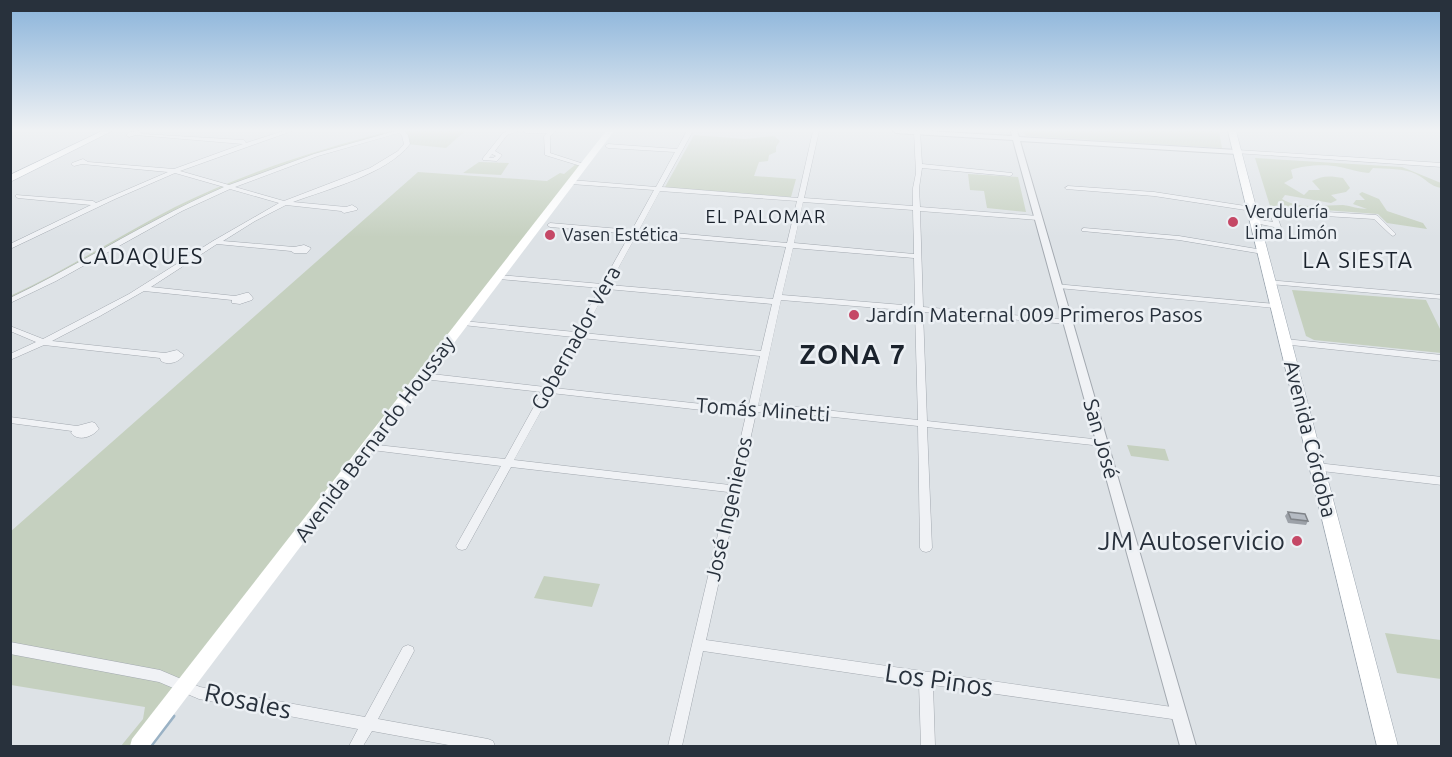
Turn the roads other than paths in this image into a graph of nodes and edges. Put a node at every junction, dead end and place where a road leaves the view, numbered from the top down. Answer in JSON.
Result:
{"nodes":[{"id":1,"x":32,"y":166,"type":"edge"},
{"id":2,"x":33,"y":166,"type":"edge"},
{"id":3,"x":125,"y":166,"type":"edge"},
{"id":4,"x":182,"y":166,"type":"edge"},
{"id":5,"x":281,"y":166,"type":"edge"},
{"id":6,"x":374,"y":166,"type":"edge"},
{"id":7,"x":583,"y":166,"type":"edge"},
{"id":8,"x":670,"y":166,"type":"edge"},
{"id":9,"x":808,"y":166,"type":"edge"},
{"id":10,"x":919,"y":166,"type":"edge"},
{"id":11,"x":923,"y":166,"type":"edge"},
{"id":12,"x":1024,"y":166,"type":"edge"},
{"id":13,"x":1241,"y":166,"type":"edge"},
{"id":14,"x":171,"y":170,"type":"junction"},
{"id":15,"x":1010,"y":174,"type":"dead end"},
{"id":16,"x":10,"y":177,"type":"edge"},
{"id":17,"x":571,"y":182,"type":"junction"},
{"id":18,"x":227,"y":186,"type":"junction"},
{"id":19,"x":1068,"y":188,"type":"dead end"},
{"id":20,"x":657,"y":190,"type":"junction"},
{"id":21,"x":13,"y":196,"type":"edge"},
{"id":22,"x":800,"y":200,"type":"junction"},
{"id":23,"x":96,"y":203,"type":"junction"},
{"id":24,"x":285,"y":203,"type":"junction"},
{"id":25,"x":916,"y":208,"type":"junction"},
{"id":26,"x":344,"y":209,"type":"dead end"},
{"id":27,"x":1253,"y":215,"type":"junction"},
{"id":28,"x":1038,"y":218,"type":"junction"},
{"id":29,"x":550,"y":225,"type":"dead end"},
{"id":30,"x":1084,"y":230,"type":"dead end"},
{"id":31,"x":634,"y":232,"type":"junction"},
{"id":32,"x":1393,"y":234,"type":"dead end"},
{"id":33,"x":10,"y":241,"type":"edge"},
{"id":34,"x":21,"y":242,"type":"junction"},
{"id":35,"x":215,"y":242,"type":"junction"},
{"id":36,"x":789,"y":245,"type":"junction"},
{"id":37,"x":10,"y":247,"type":"edge"},
{"id":38,"x":295,"y":249,"type":"dead end"},
{"id":39,"x":1263,"y":252,"type":"junction"},
{"id":40,"x":918,"y":256,"type":"junction"},
{"id":41,"x":499,"y":277,"type":"junction"},
{"id":42,"x":1270,"y":282,"type":"junction"},
{"id":43,"x":604,"y":286,"type":"junction"},
{"id":44,"x":1058,"y":286,"type":"junction"},
{"id":45,"x":143,"y":289,"type":"junction"},
{"id":46,"x":10,"y":296,"type":"edge"},
{"id":47,"x":236,"y":298,"type":"dead end"},
{"id":48,"x":777,"y":299,"type":"junction"},
{"id":49,"x":1440,"y":299,"type":"edge"},
{"id":50,"x":10,"y":301,"type":"edge"},
{"id":51,"x":1276,"y":306,"type":"junction"},
{"id":52,"x":920,"y":309,"type":"junction"},
{"id":53,"x":1068,"y":322,"type":"junction"},
{"id":54,"x":463,"y":323,"type":"junction"},
{"id":55,"x":10,"y":328,"type":"edge"},
{"id":56,"x":578,"y":335,"type":"junction"},
{"id":57,"x":43,"y":342,"type":"junction"},
{"id":58,"x":1286,"y":342,"type":"junction"},
{"id":59,"x":765,"y":354,"type":"junction"},
{"id":60,"x":166,"y":356,"type":"dead end"},
{"id":61,"x":10,"y":358,"type":"edge"},
{"id":62,"x":1442,"y":358,"type":"edge"},
{"id":63,"x":423,"y":376,"type":"junction"},
{"id":64,"x":548,"y":390,"type":"junction"},
{"id":65,"x":752,"y":409,"type":"junction"},
{"id":66,"x":10,"y":420,"type":"edge"},
{"id":67,"x":923,"y":424,"type":"junction"},
{"id":68,"x":78,"y":429,"type":"dead end"},
{"id":69,"x":1102,"y":443,"type":"junction"},
{"id":70,"x":369,"y":447,"type":"junction"},
{"id":71,"x":507,"y":463,"type":"junction"},
{"id":72,"x":1317,"y":467,"type":"junction"},
{"id":73,"x":1442,"y":481,"type":"edge"},
{"id":74,"x":734,"y":489,"type":"junction"},
{"id":75,"x":462,"y":546,"type":"dead end"},
{"id":76,"x":926,"y":548,"type":"dead end"},
{"id":77,"x":698,"y":645,"type":"junction"},
{"id":78,"x":10,"y":648,"type":"edge"},
{"id":79,"x":408,"y":651,"type":"dead end"},
{"id":80,"x":926,"y":678,"type":"junction"},
{"id":81,"x":185,"y":687,"type":"junction"},
{"id":82,"x":1179,"y":714,"type":"junction"},
{"id":83,"x":368,"y":725,"type":"junction"},
{"id":84,"x":140,"y":747,"type":"edge"},
{"id":85,"x":356,"y":747,"type":"edge"},
{"id":86,"x":488,"y":747,"type":"edge"},
{"id":87,"x":675,"y":747,"type":"edge"},
{"id":88,"x":928,"y":747,"type":"edge"},
{"id":89,"x":1188,"y":747,"type":"edge"},
{"id":90,"x":1388,"y":747,"type":"edge"}],
"edges":[{"from":1,"to":16,"type":"main road"},
{"from":2,"to":16,"type":"main road"},
{"from":3,"to":14,"type":"street"},
{"from":4,"to":14,"type":"street"},
{"from":5,"to":18,"type":"street"},
{"from":6,"to":24,"type":"street"},
{"from":7,"to":17,"type":"main road","name":"Avenida Bernardo Houssay"},
{"from":8,"to":20,"type":"street","name":"Gobernador Vera"},
{"from":9,"to":22,"type":"street","name":"José Ingenieros"},
{"from":10,"to":25,"type":"street"},
{"from":11,"to":15,"type":"street"},
{"from":12,"to":28,"type":"street","name":"San José"},
{"from":13,"to":27,"type":"main road","name":"Avenida Córdoba"},
{"from":14,"to":18,"type":"street"},
{"from":14,"to":23,"type":"street"},
{"from":17,"to":20,"type":"street"},
{"from":17,"to":41,"type":"main road","name":"Avenida Bernardo Houssay"},
{"from":18,"to":24,"type":"street"},
{"from":18,"to":46,"type":"street"},
{"from":18,"to":50,"type":"street"},
{"from":19,"to":27,"type":"street"},
{"from":20,"to":22,"type":"street"},
{"from":20,"to":31,"type":"street","name":"Gobernador Vera"},
{"from":21,"to":23,"type":"street"},
{"from":22,"to":25,"type":"street"},
{"from":22,"to":36,"type":"street","name":"José Ingenieros"},
{"from":23,"to":34,"type":"street"},
{"from":24,"to":26,"type":"street"},
{"from":24,"to":35,"type":"street"},
{"from":25,"to":28,"type":"street"},
{"from":25,"to":40,"type":"street"},
{"from":27,"to":32,"type":"street"},
{"from":27,"to":39,"type":"main road","name":"Avenida Córdoba"},
{"from":28,"to":44,"type":"street","name":"San José"},
{"from":29,"to":31,"type":"street"},
{"from":30,"to":39,"type":"street"},
{"from":31,"to":36,"type":"street"},
{"from":31,"to":43,"type":"street","name":"Gobernador Vera"},
{"from":33,"to":34,"type":"street"},
{"from":34,"to":37,"type":"street"},
{"from":35,"to":38,"type":"street"},
{"from":35,"to":45,"type":"street"},
{"from":36,"to":40,"type":"street"},
{"from":36,"to":48,"type":"street","name":"José Ingenieros"},
{"from":39,"to":42,"type":"main road","name":"Avenida Córdoba"},
{"from":40,"to":52,"type":"street"},
{"from":41,"to":43,"type":"street"},
{"from":41,"to":54,"type":"main road","name":"Avenida Bernardo Houssay"},
{"from":42,"to":49,"type":"street"},
{"from":42,"to":51,"type":"main road","name":"Avenida Córdoba"},
{"from":43,"to":48,"type":"street"},
{"from":43,"to":56,"type":"street","name":"Gobernador Vera"},
{"from":44,"to":51,"type":"street"},
{"from":44,"to":53,"type":"street","name":"San José"},
{"from":45,"to":47,"type":"street"},
{"from":45,"to":57,"type":"street"},
{"from":48,"to":52,"type":"street"},
{"from":48,"to":59,"type":"street","name":"José Ingenieros"},
{"from":51,"to":58,"type":"main road","name":"Avenida Córdoba"},
{"from":52,"to":53,"type":"street"},
{"from":52,"to":67,"type":"street"},
{"from":53,"to":69,"type":"street","name":"San José"},
{"from":54,"to":56,"type":"street"},
{"from":54,"to":63,"type":"main road","name":"Avenida Bernardo Houssay"},
{"from":55,"to":57,"type":"street"},
{"from":56,"to":59,"type":"street"},
{"from":56,"to":64,"type":"street","name":"Gobernador Vera"},
{"from":57,"to":60,"type":"street"},
{"from":57,"to":61,"type":"street"},
{"from":58,"to":62,"type":"street"},
{"from":58,"to":72,"type":"main road","name":"Avenida Córdoba"},
{"from":59,"to":65,"type":"street","name":"José Ingenieros"},
{"from":63,"to":64,"type":"street","name":"Tomás Minetti"},
{"from":63,"to":70,"type":"main road","name":"Avenida Bernardo Houssay"},
{"from":64,"to":65,"type":"street","name":"Tomás Minetti"},
{"from":64,"to":71,"type":"street","name":"Gobernador Vera"},
{"from":65,"to":67,"type":"street","name":"Tomás Minetti"},
{"from":65,"to":74,"type":"street","name":"José Ingenieros"},
{"from":66,"to":68,"type":"street"},
{"from":67,"to":69,"type":"street","name":"Tomás Minetti"},
{"from":67,"to":76,"type":"street"},
{"from":69,"to":82,"type":"street","name":"San José"},
{"from":70,"to":71,"type":"street"},
{"from":70,"to":81,"type":"main road","name":"Avenida Bernardo Houssay"},
{"from":71,"to":74,"type":"street"},
{"from":71,"to":75,"type":"street","name":"Gobernador Vera"},
{"from":72,"to":73,"type":"street"},
{"from":72,"to":90,"type":"main road","name":"Avenida Córdoba"},
{"from":74,"to":77,"type":"street","name":"José Ingenieros"},
{"from":77,"to":80,"type":"street","name":"Los Pinos"},
{"from":77,"to":87,"type":"street","name":"José Ingenieros"},
{"from":78,"to":81,"type":"street","name":"Rosales"},
{"from":79,"to":83,"type":"street"},
{"from":80,"to":82,"type":"street","name":"Los Pinos"},
{"from":80,"to":88,"type":"street"},
{"from":81,"to":83,"type":"street","name":"Rosales"},
{"from":81,"to":84,"type":"main road","name":"Avenida Bernardo Houssay"},
{"from":82,"to":89,"type":"street","name":"San José"},
{"from":83,"to":85,"type":"street"},
{"from":83,"to":86,"type":"street","name":"Rosales"}]}
